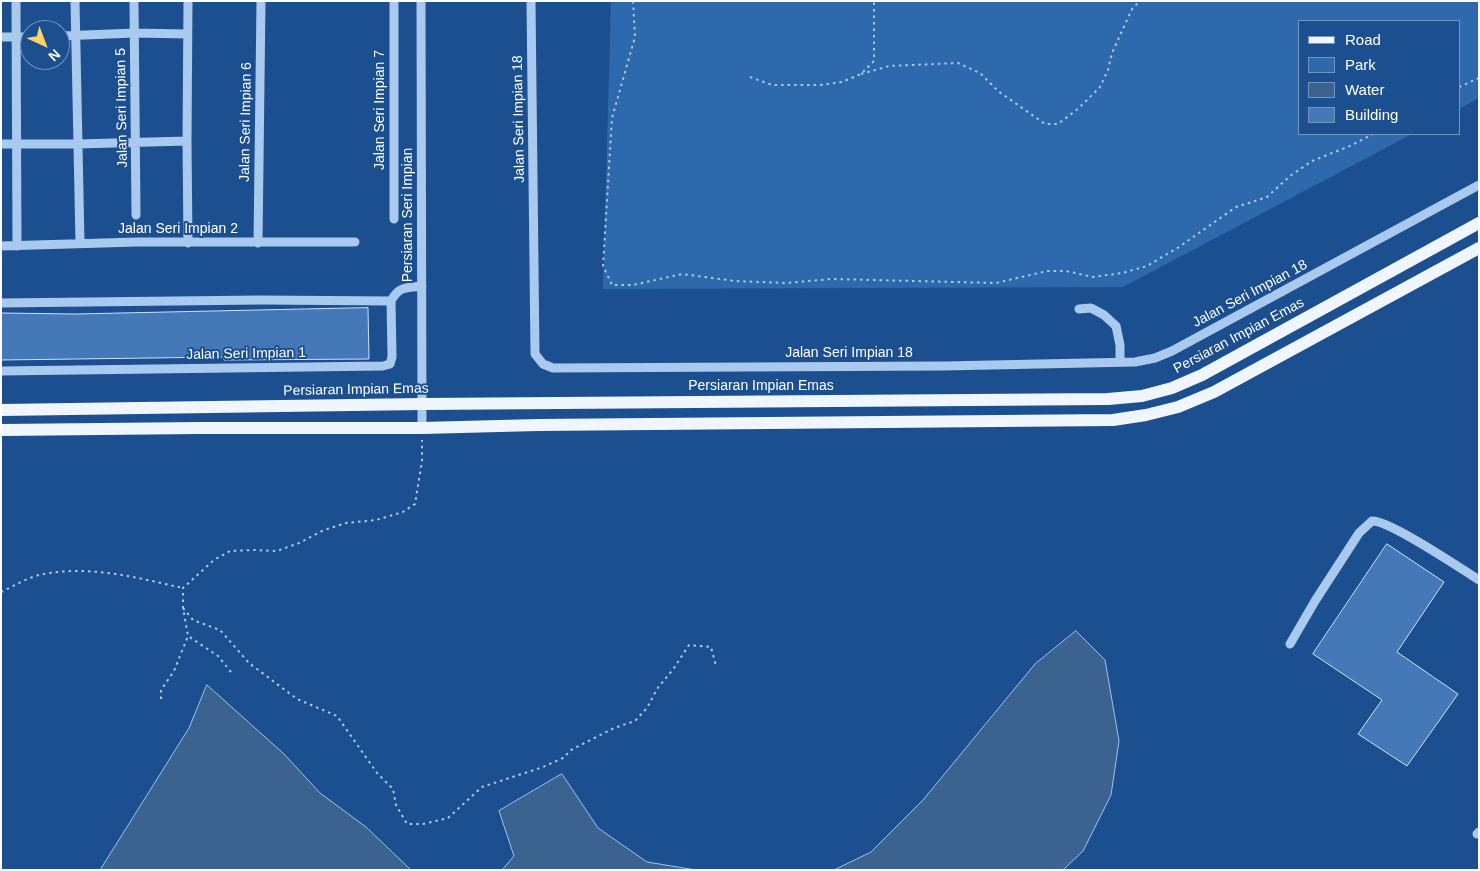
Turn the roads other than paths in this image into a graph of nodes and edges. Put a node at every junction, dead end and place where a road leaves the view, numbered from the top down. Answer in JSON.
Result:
{"nodes":[{"id":1,"x":16,"y":1,"type":"edge"},
{"id":2,"x":76,"y":1,"type":"edge"},
{"id":3,"x":134,"y":1,"type":"edge"},
{"id":4,"x":188,"y":1,"type":"edge"},
{"id":5,"x":261,"y":1,"type":"edge"},
{"id":6,"x":394,"y":1,"type":"edge"},
{"id":7,"x":420,"y":1,"type":"edge"},
{"id":8,"x":531,"y":1,"type":"edge"},
{"id":9,"x":135,"y":33,"type":"junction"},
{"id":10,"x":187,"y":34,"type":"junction"},
{"id":11,"x":70,"y":35,"type":"edge"},
{"id":12,"x":77,"y":35,"type":"junction"},
{"id":13,"x":1,"y":37,"type":"edge"},
{"id":14,"x":17,"y":37,"type":"junction"},
{"id":15,"x":187,"y":142,"type":"junction"},
{"id":16,"x":17,"y":143,"type":"junction"},
{"id":17,"x":137,"y":143,"type":"junction"},
{"id":18,"x":1,"y":144,"type":"edge"},
{"id":19,"x":77,"y":144,"type":"junction"},
{"id":20,"x":1479,"y":185,"type":"edge"},
{"id":21,"x":136,"y":215,"type":"dead end"},
{"id":22,"x":394,"y":219,"type":"dead end"},
{"id":23,"x":1479,"y":224,"type":"edge"},
{"id":24,"x":356,"y":242,"type":"dead end"},
{"id":25,"x":80,"y":243,"type":"junction"},
{"id":26,"x":188,"y":243,"type":"junction"},
{"id":27,"x":258,"y":243,"type":"junction"},
{"id":28,"x":1,"y":246,"type":"edge"},
{"id":29,"x":17,"y":246,"type":"junction"},
{"id":30,"x":1479,"y":248,"type":"edge"},
{"id":31,"x":422,"y":286,"type":"junction"},
{"id":32,"x":391,"y":301,"type":"junction"},
{"id":33,"x":1,"y":303,"type":"edge"},
{"id":34,"x":1079,"y":309,"type":"dead end"},
{"id":35,"x":1120,"y":362,"type":"junction"},
{"id":36,"x":1,"y":371,"type":"edge"},
{"id":37,"x":422,"y":404,"type":"junction"},
{"id":38,"x":1,"y":410,"type":"edge"},
{"id":39,"x":422,"y":428,"type":"junction"},
{"id":40,"x":1,"y":430,"type":"edge"},
{"id":41,"x":1479,"y":580,"type":"edge"},
{"id":42,"x":1290,"y":644,"type":"dead end"}],
"edges":[{"from":1,"to":14,"type":"street"},
{"from":2,"to":12,"type":"street"},
{"from":3,"to":9,"type":"street","name":"Jalan Seri Impian 5"},
{"from":4,"to":10,"type":"street"},
{"from":5,"to":27,"type":"street","name":"Jalan Seri Impian 6"},
{"from":6,"to":22,"type":"street","name":"Jalan Seri Impian 7"},
{"from":7,"to":31,"type":"street","name":"Persiaran Seri Impian"},
{"from":8,"to":35,"type":"street","name":"Jalan Seri Impian 18"},
{"from":9,"to":10,"type":"street"},
{"from":9,"to":12,"type":"street"},
{"from":9,"to":17,"type":"street","name":"Jalan Seri Impian 5"},
{"from":10,"to":15,"type":"street"},
{"from":11,"to":12,"type":"street"},
{"from":12,"to":19,"type":"street"},
{"from":13,"to":14,"type":"street"},
{"from":14,"to":16,"type":"street"},
{"from":15,"to":17,"type":"street"},
{"from":15,"to":26,"type":"street"},
{"from":16,"to":18,"type":"street"},
{"from":16,"to":19,"type":"street"},
{"from":16,"to":29,"type":"street"},
{"from":17,"to":19,"type":"street"},
{"from":17,"to":21,"type":"street","name":"Jalan Seri Impian 5"},
{"from":19,"to":25,"type":"street"},
{"from":20,"to":35,"type":"street","name":"Jalan Seri Impian 18"},
{"from":23,"to":37,"type":"main road","name":"Persiaran Impian Emas"},
{"from":24,"to":27,"type":"street","name":"Jalan Seri Impian 2"},
{"from":25,"to":26,"type":"street","name":"Jalan Seri Impian 2"},
{"from":25,"to":29,"type":"street","name":"Jalan Seri Impian 2"},
{"from":26,"to":27,"type":"street","name":"Jalan Seri Impian 2"},
{"from":28,"to":29,"type":"street","name":"Jalan Seri Impian 2"},
{"from":30,"to":39,"type":"main road"},
{"from":31,"to":32,"type":"street"},
{"from":31,"to":37,"type":"street","name":"Persiaran Seri Impian"},
{"from":32,"to":33,"type":"street"},
{"from":32,"to":36,"type":"street","name":"Jalan Seri Impian 1"},
{"from":34,"to":35,"type":"street"},
{"from":37,"to":38,"type":"main road","name":"Persiaran Impian Emas"},
{"from":37,"to":39,"type":"street","name":"Persiaran Seri Impian"},
{"from":39,"to":40,"type":"main road"},
{"from":41,"to":42,"type":"street"}]}
